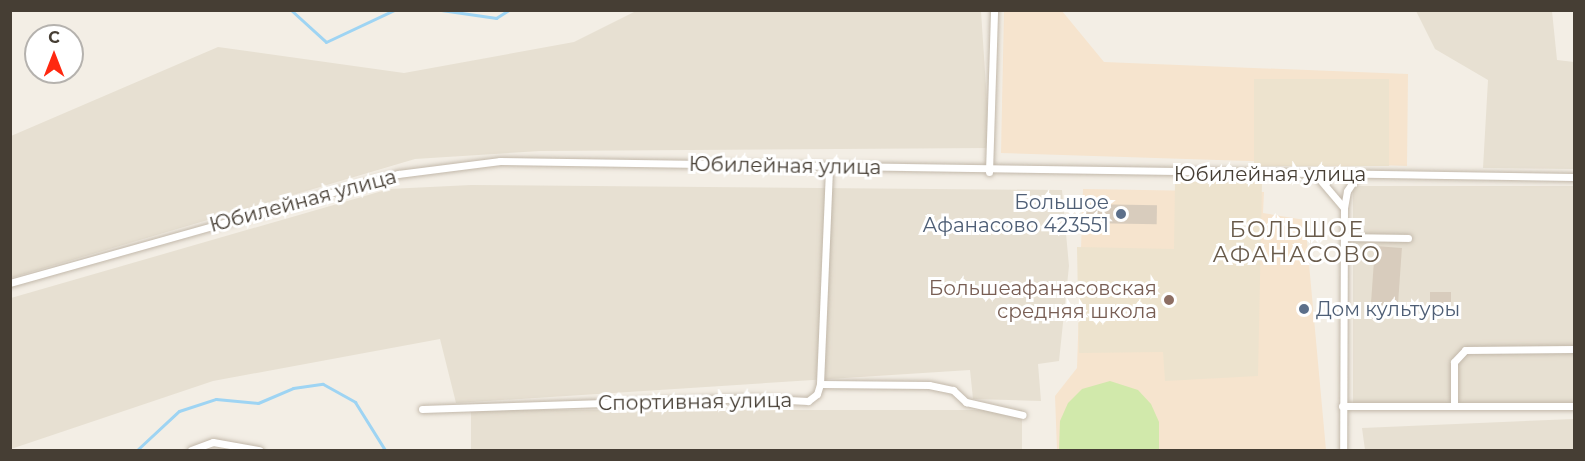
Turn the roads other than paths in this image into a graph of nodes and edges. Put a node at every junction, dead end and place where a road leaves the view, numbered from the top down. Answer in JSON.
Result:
{"nodes":[{"id":1,"x":994,"y":10,"type":"edge"},
{"id":2,"x":829,"y":167,"type":"junction"},
{"id":3,"x":989,"y":172,"type":"junction"},
{"id":4,"x":1358,"y":174,"type":"junction"},
{"id":5,"x":1316,"y":175,"type":"junction"},
{"id":6,"x":1575,"y":177,"type":"edge"},
{"id":7,"x":1344,"y":208,"type":"junction"},
{"id":8,"x":1345,"y":237,"type":"junction"},
{"id":9,"x":1408,"y":238,"type":"dead end"},
{"id":10,"x":10,"y":283,"type":"edge"},
{"id":11,"x":1575,"y":349,"type":"edge"},
{"id":12,"x":820,"y":384,"type":"junction"},
{"id":13,"x":1342,"y":406,"type":"junction"},
{"id":14,"x":1454,"y":406,"type":"junction"},
{"id":15,"x":1575,"y":406,"type":"edge"},
{"id":16,"x":422,"y":409,"type":"dead end"},
{"id":17,"x":1023,"y":415,"type":"dead end"},
{"id":18,"x":191,"y":450,"type":"edge"},
{"id":19,"x":260,"y":450,"type":"edge"},
{"id":20,"x":1343,"y":450,"type":"edge"}],
"edges":[{"from":1,"to":3,"type":"street"},
{"from":2,"to":3,"type":"street","name":"Юбилейная улица"},
{"from":2,"to":10,"type":"street","name":"Юбилейная улица"},
{"from":2,"to":12,"type":"street"},
{"from":3,"to":5,"type":"street","name":"Юбилейная улица"},
{"from":4,"to":5,"type":"street","name":"Юбилейная улица"},
{"from":4,"to":6,"type":"street","name":"Юбилейная улица"},
{"from":4,"to":7,"type":"street"},
{"from":5,"to":7,"type":"street"},
{"from":7,"to":8,"type":"street"},
{"from":8,"to":9,"type":"street"},
{"from":8,"to":13,"type":"street"},
{"from":11,"to":14,"type":"street"},
{"from":12,"to":16,"type":"street","name":"Спортивная улица"},
{"from":12,"to":17,"type":"street","name":"Спортивная улица"},
{"from":13,"to":14,"type":"street"},
{"from":13,"to":20,"type":"street"},
{"from":14,"to":15,"type":"street"},
{"from":18,"to":19,"type":"street"}]}
